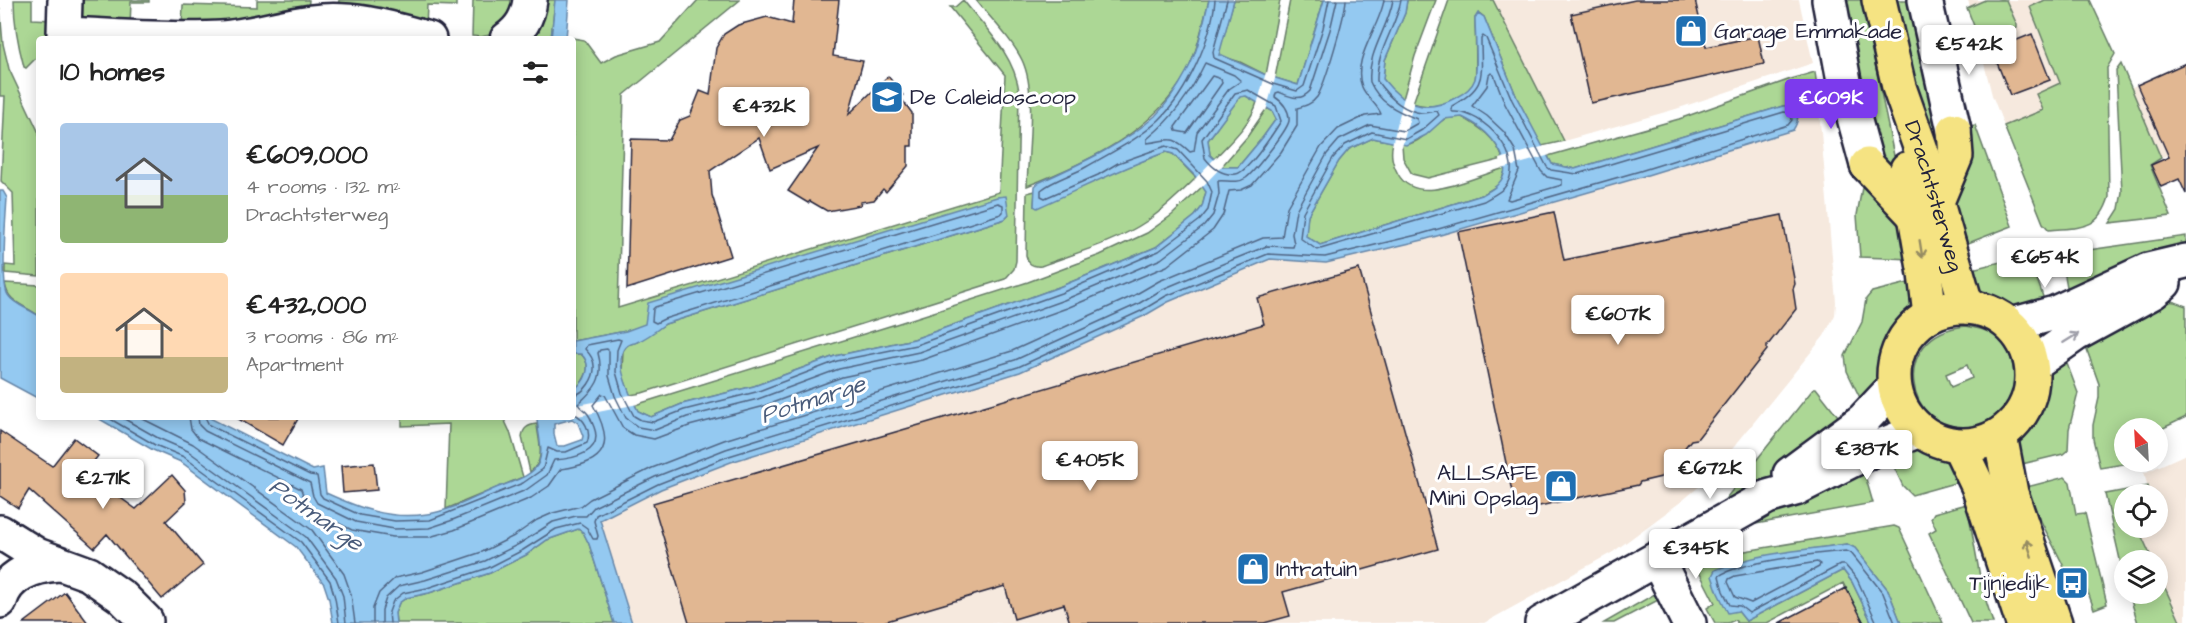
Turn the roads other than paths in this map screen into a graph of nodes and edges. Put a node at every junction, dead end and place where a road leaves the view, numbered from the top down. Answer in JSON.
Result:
{"nodes":[{"id":1,"x":65,"y":0,"type":"edge"},
{"id":2,"x":530,"y":0,"type":"edge"},
{"id":3,"x":1829,"y":0,"type":"edge"},
{"id":4,"x":1879,"y":0,"type":"edge"},
{"id":5,"x":1925,"y":0,"type":"edge"},
{"id":6,"x":138,"y":36,"type":"edge"},
{"id":7,"x":240,"y":36,"type":"edge"},
{"id":8,"x":418,"y":36,"type":"edge"},
{"id":9,"x":511,"y":36,"type":"edge"},
{"id":10,"x":1954,"y":130,"type":"joint"},
{"id":11,"x":1867,"y":165,"type":"joint"},
{"id":12,"x":1926,"y":210,"type":"junction"},
{"id":13,"x":2186,"y":262,"type":"edge"},
{"id":14,"x":1967,"y":307,"type":"junction"},
{"id":15,"x":1930,"y":315,"type":"junction"},
{"id":16,"x":2011,"y":325,"type":"junction"},
{"id":17,"x":2032,"y":365,"type":"junction"},
{"id":18,"x":1894,"y":387,"type":"junction"},
{"id":19,"x":1918,"y":430,"type":"junction"},
{"id":20,"x":2000,"y":435,"type":"junction"},
{"id":21,"x":1959,"y":446,"type":"junction"},
{"id":22,"x":1767,"y":497,"type":"junction"},
{"id":23,"x":0,"y":532,"type":"edge"},
{"id":24,"x":1657,"y":559,"type":"junction"},
{"id":25,"x":58,"y":564,"type":"junction"},
{"id":26,"x":0,"y":601,"type":"edge"},
{"id":27,"x":146,"y":621,"type":"dead end"},
{"id":28,"x":1542,"y":623,"type":"edge"},
{"id":29,"x":1689,"y":623,"type":"edge"},
{"id":30,"x":2023,"y":623,"type":"edge"},
{"id":31,"x":2055,"y":623,"type":"edge"}],
"edges":[{"from":1,"to":6,"type":"street"},
{"from":2,"to":9,"type":"street"},
{"from":3,"to":11,"type":"street"},
{"from":4,"to":12,"type":"main road","name":"Drachtsterweg"},
{"from":5,"to":10,"type":"street","name":"Drachtsterweg"},
{"from":7,"to":8,"type":"street"},
{"from":10,"to":12,"type":"main road"},
{"from":11,"to":12,"type":"main road"},
{"from":12,"to":14,"type":"main road","name":"Drachtsterweg"},
{"from":12,"to":15,"type":"main road","name":"Drachtsterweg","one_way":true},
{"from":13,"to":16,"type":"street"},
{"from":17,"to":13,"type":"street","one_way":true},
{"from":14,"to":15,"type":"main road"},
{"from":14,"to":16,"type":"main road"},
{"from":15,"to":18,"type":"main road"},
{"from":16,"to":17,"type":"main road"},
{"from":17,"to":20,"type":"main road"},
{"from":18,"to":19,"type":"main road"},
{"from":18,"to":22,"type":"street"},
{"from":19,"to":21,"type":"main road"},
{"from":19,"to":22,"type":"street"},
{"from":20,"to":21,"type":"main road"},
{"from":31,"to":20,"type":"main road","one_way":true},
{"from":21,"to":30,"type":"main road"},
{"from":22,"to":24,"type":"street"},
{"from":23,"to":25,"type":"street"},
{"from":24,"to":28,"type":"street"},
{"from":24,"to":29,"type":"street"},
{"from":25,"to":26,"type":"street"},
{"from":25,"to":27,"type":"street"}]}
